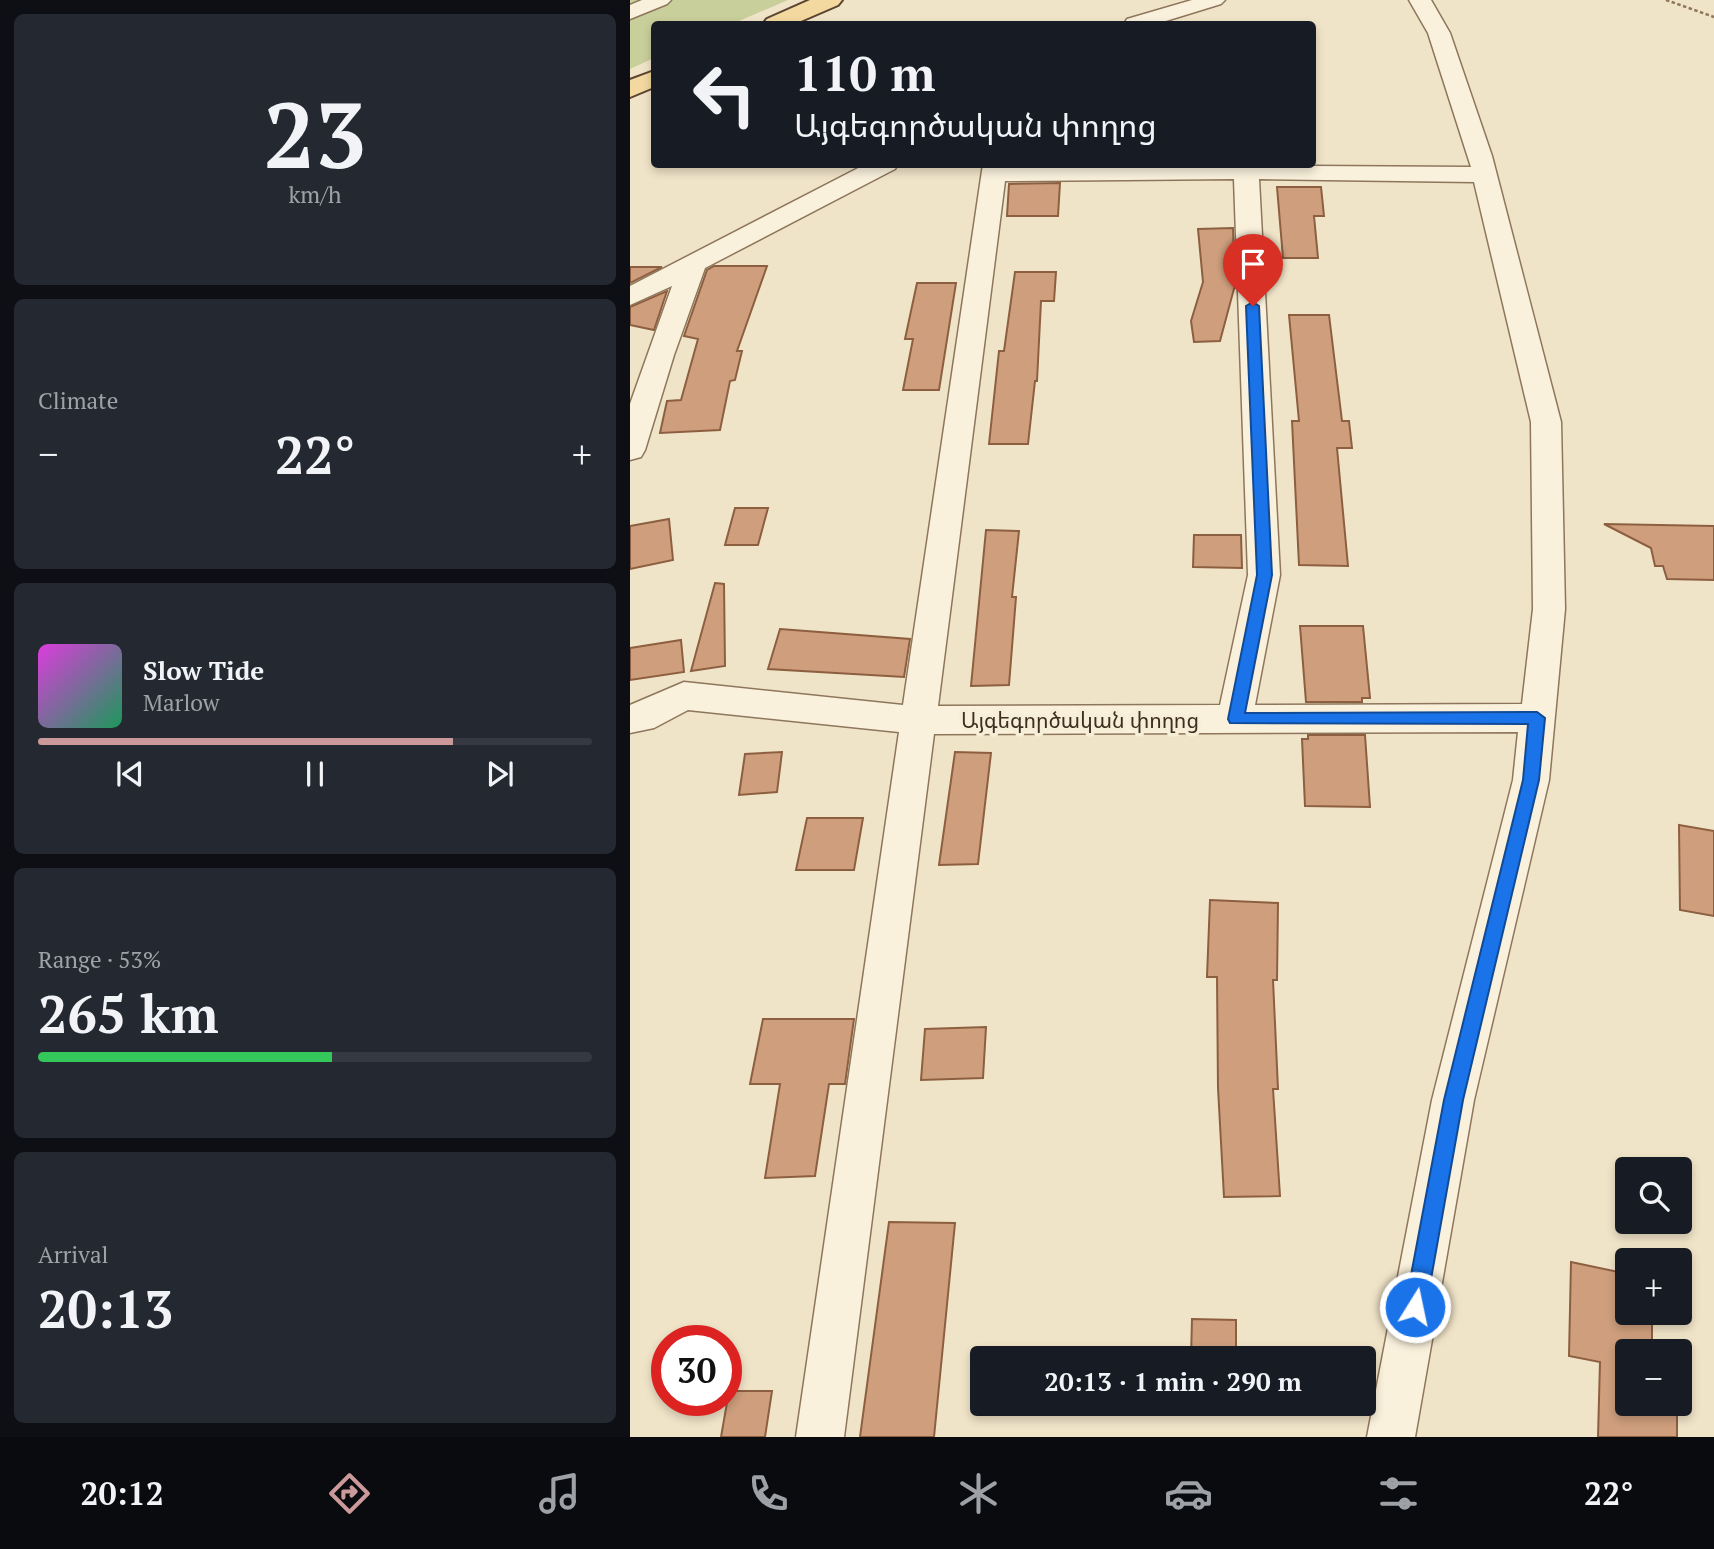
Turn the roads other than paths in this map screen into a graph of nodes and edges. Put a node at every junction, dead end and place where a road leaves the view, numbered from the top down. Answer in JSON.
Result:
{"nodes":[{"id":1,"x":660,"y":0,"type":"edge"},
{"id":2,"x":831,"y":0,"type":"edge"},
{"id":3,"x":1214,"y":0,"type":"edge"},
{"id":4,"x":1420,"y":0,"type":"edge"},
{"id":5,"x":630,"y":13,"type":"edge"},
{"id":6,"x":782,"y":21,"type":"edge"},
{"id":7,"x":1145,"y":21,"type":"edge"},
{"id":8,"x":651,"y":79,"type":"edge"},
{"id":9,"x":630,"y":89,"type":"edge"},
{"id":10,"x":878,"y":168,"type":"edge"},
{"id":11,"x":1247,"y":168,"type":"edge"},
{"id":12,"x":994,"y":169,"type":"edge"},
{"id":13,"x":1484,"y":175,"type":"junction"},
{"id":14,"x":694,"y":263,"type":"junction"},
{"id":15,"x":630,"y":297,"type":"edge"},
{"id":16,"x":630,"y":450,"type":"edge"},
{"id":17,"x":1537,"y":718,"type":"junction"},
{"id":18,"x":630,"y":719,"type":"edge"},
{"id":19,"x":1236,"y":719,"type":"junction"},
{"id":20,"x":918,"y":720,"type":"junction"},
{"id":21,"x":820,"y":1437,"type":"edge"},
{"id":22,"x":1391,"y":1437,"type":"edge"}],
"edges":[{"from":1,"to":5,"type":"street"},
{"from":2,"to":6,"type":"main road"},
{"from":3,"to":7,"type":"street"},
{"from":4,"to":13,"type":"street"},
{"from":8,"to":9,"type":"main road"},
{"from":10,"to":14,"type":"street"},
{"from":11,"to":12,"type":"street"},
{"from":11,"to":13,"type":"street"},
{"from":11,"to":19,"type":"street"},
{"from":12,"to":20,"type":"street"},
{"from":13,"to":17,"type":"street"},
{"from":14,"to":15,"type":"street"},
{"from":14,"to":16,"type":"street"},
{"from":17,"to":19,"type":"street","name":"Այգեգործական փողոց"},
{"from":17,"to":22,"type":"street"},
{"from":18,"to":20,"type":"street","name":"Այգեգործական փողոց"},
{"from":19,"to":20,"type":"street","name":"Այգեգործական փողոց"},
{"from":20,"to":21,"type":"street"}]}
